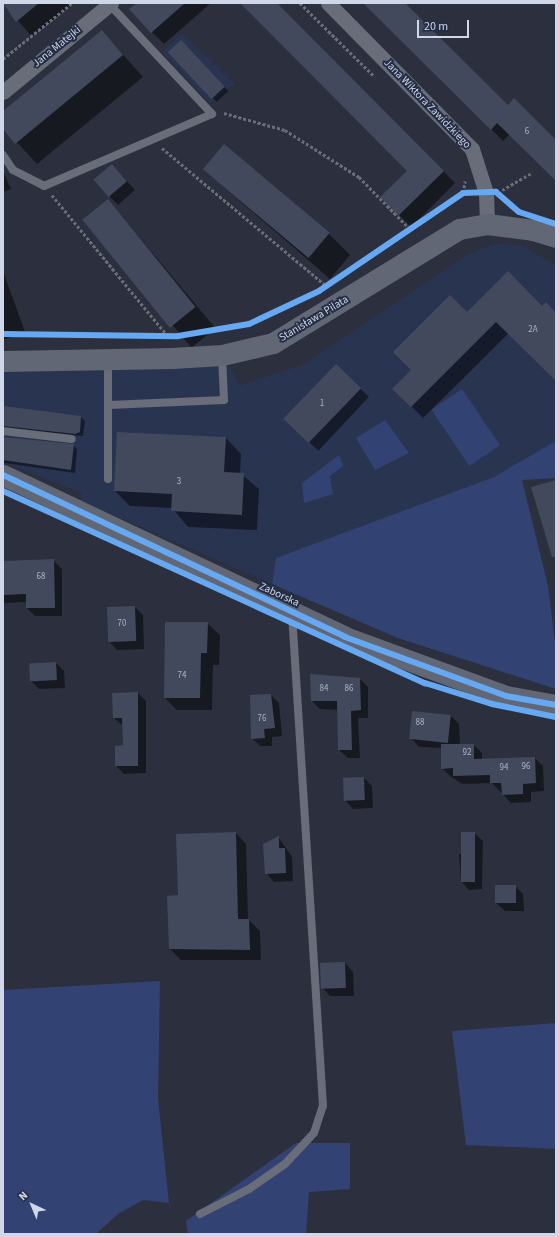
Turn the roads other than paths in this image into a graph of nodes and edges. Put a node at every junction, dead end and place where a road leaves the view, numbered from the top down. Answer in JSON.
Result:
{"nodes":[{"id":1,"x":328,"y":3,"type":"edge"},
{"id":2,"x":110,"y":4,"type":"edge"},
{"id":3,"x":3,"y":92,"type":"edge"},
{"id":4,"x":3,"y":155,"type":"edge"},
{"id":5,"x":487,"y":224,"type":"junction"},
{"id":6,"x":556,"y":237,"type":"edge"},
{"id":7,"x":222,"y":355,"type":"junction"},
{"id":8,"x":108,"y":360,"type":"junction"},
{"id":9,"x":3,"y":361,"type":"edge"},
{"id":10,"x":108,"y":405,"type":"junction"},
{"id":11,"x":3,"y":431,"type":"edge"},
{"id":12,"x":72,"y":439,"type":"dead end"},
{"id":13,"x":3,"y":475,"type":"edge"},
{"id":14,"x":108,"y":479,"type":"dead end"},
{"id":15,"x":292,"y":612,"type":"junction"},
{"id":16,"x":556,"y":705,"type":"edge"},
{"id":17,"x":200,"y":1214,"type":"dead end"}],
"edges":[{"from":1,"to":5,"type":"street","name":"Jana Wiktora Zawidzkiego"},
{"from":2,"to":3,"type":"street","name":"Jana Matejki"},
{"from":2,"to":4,"type":"lane"},
{"from":5,"to":6,"type":"street","name":"Stanisława Pilata"},
{"from":5,"to":7,"type":"street","name":"Stanisława Pilata"},
{"from":7,"to":8,"type":"street","name":"Stanisława Pilata"},
{"from":7,"to":10,"type":"lane"},
{"from":8,"to":9,"type":"street","name":"Stanisława Pilata"},
{"from":8,"to":10,"type":"lane"},
{"from":10,"to":14,"type":"lane"},
{"from":11,"to":12,"type":"lane"},
{"from":13,"to":15,"type":"street","name":"Zaborska"},
{"from":15,"to":16,"type":"street","name":"Zaborska"},
{"from":15,"to":17,"type":"lane"}]}
